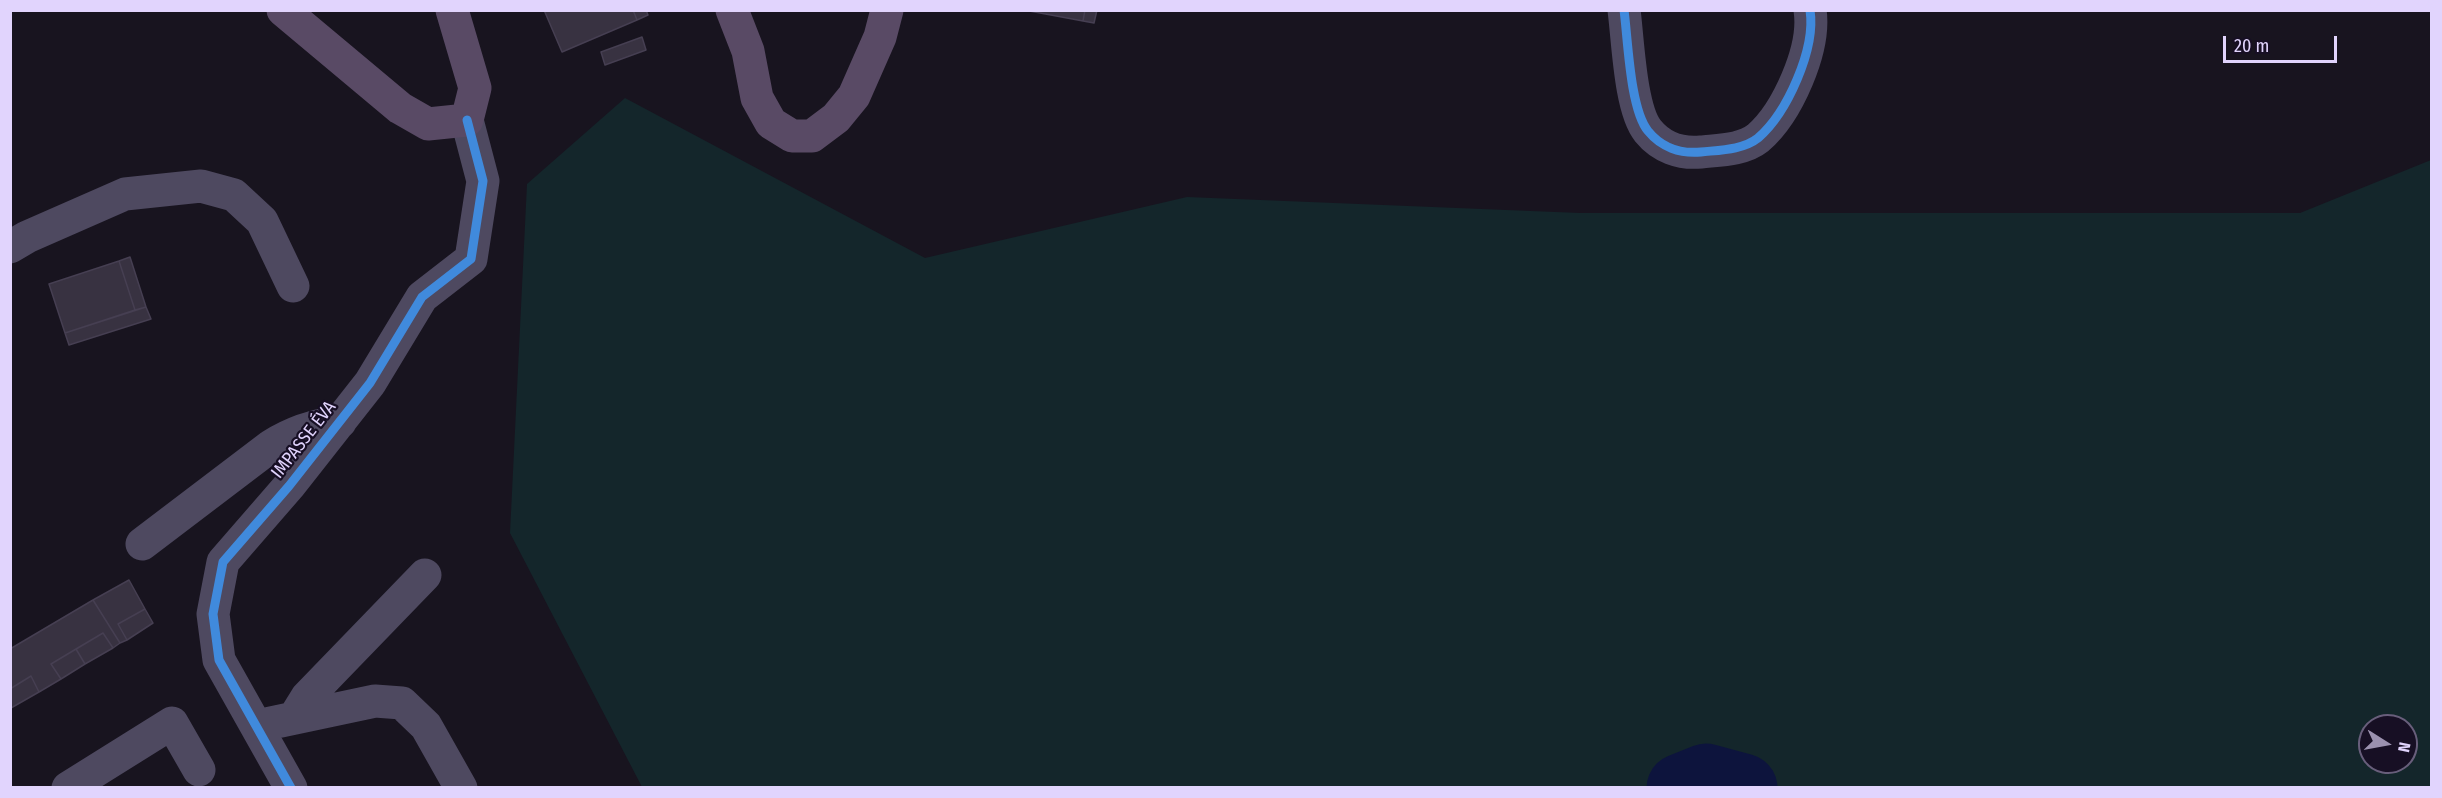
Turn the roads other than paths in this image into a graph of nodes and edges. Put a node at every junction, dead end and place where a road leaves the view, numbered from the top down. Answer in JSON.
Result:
{"nodes":[{"id":1,"x":282,"y":10,"type":"edge"},
{"id":2,"x":452,"y":10,"type":"edge"},
{"id":3,"x":732,"y":10,"type":"edge"},
{"id":4,"x":887,"y":10,"type":"edge"},
{"id":5,"x":1624,"y":10,"type":"edge"},
{"id":6,"x":1810,"y":10,"type":"edge"},
{"id":7,"x":467,"y":120,"type":"junction"},
{"id":8,"x":10,"y":247,"type":"edge"},
{"id":9,"x":293,"y":286,"type":"dead end"},
{"id":10,"x":340,"y":422,"type":"junction"},
{"id":11,"x":142,"y":544,"type":"dead end"},
{"id":12,"x":425,"y":575,"type":"dead end"},
{"id":13,"x":294,"y":718,"type":"junction"},
{"id":14,"x":257,"y":726,"type":"junction"},
{"id":15,"x":199,"y":770,"type":"dead end"},
{"id":16,"x":68,"y":788,"type":"edge"},
{"id":17,"x":291,"y":788,"type":"edge"},
{"id":18,"x":461,"y":788,"type":"edge"}],
"edges":[{"from":1,"to":7,"type":"main road"},
{"from":2,"to":7,"type":"main road"},
{"from":3,"to":4,"type":"main road"},
{"from":5,"to":6,"type":"street"},
{"from":7,"to":10,"type":"street","name":"IMPASSE ÉVA"},
{"from":8,"to":9,"type":"street"},
{"from":10,"to":11,"type":"street"},
{"from":10,"to":14,"type":"street","name":"IMPASSE ÉVA"},
{"from":12,"to":13,"type":"street"},
{"from":13,"to":14,"type":"street"},
{"from":13,"to":18,"type":"street"},
{"from":14,"to":17,"type":"street","name":"IMPASSE ÉVA"},
{"from":15,"to":16,"type":"street"}]}
